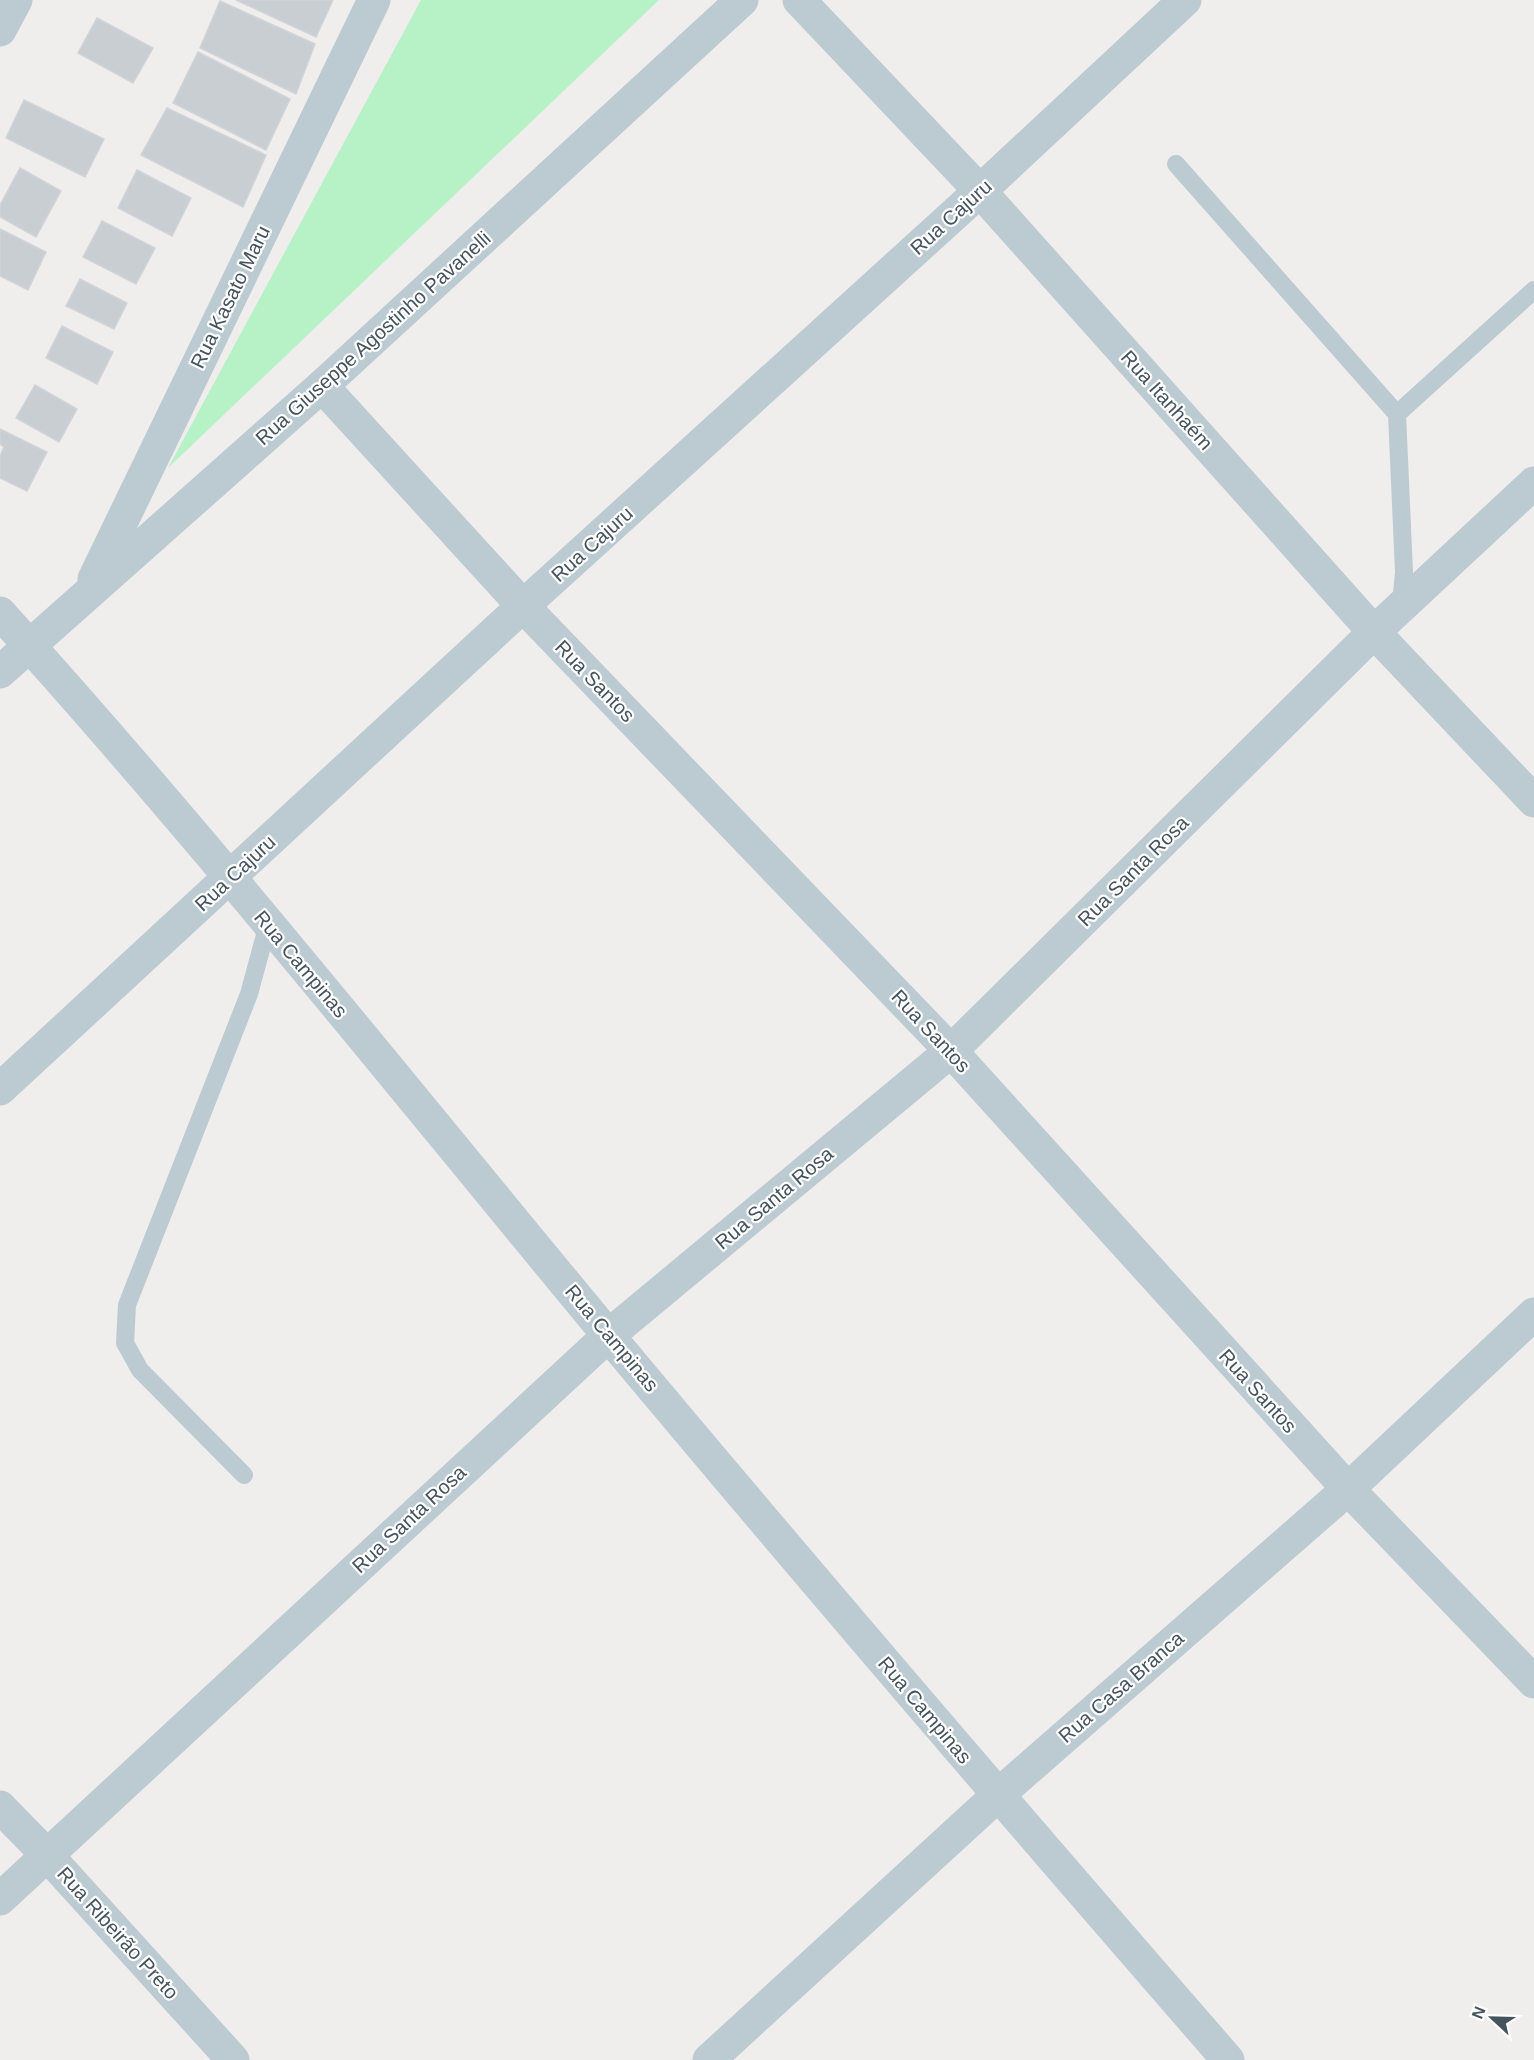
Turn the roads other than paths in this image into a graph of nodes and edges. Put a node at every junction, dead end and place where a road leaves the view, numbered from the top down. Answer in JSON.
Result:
{"nodes":[{"id":1,"x":16,"y":0,"type":"edge"},
{"id":2,"x":374,"y":0,"type":"edge"},
{"id":3,"x":742,"y":0,"type":"edge"},
{"id":4,"x":799,"y":0,"type":"edge"},
{"id":5,"x":1185,"y":0,"type":"edge"},
{"id":6,"x":0,"y":30,"type":"edge"},
{"id":7,"x":1176,"y":164,"type":"dead end"},
{"id":8,"x":980,"y":191,"type":"junction"},
{"id":9,"x":1534,"y":290,"type":"edge"},
{"id":10,"x":322,"y":386,"type":"junction"},
{"id":11,"x":1397,"y":414,"type":"junction"},
{"id":12,"x":1534,"y":483,"type":"edge"},
{"id":13,"x":87,"y":594,"type":"junction"},
{"id":14,"x":523,"y":606,"type":"junction"},
{"id":15,"x":1401,"y":607,"type":"junction"},
{"id":16,"x":0,"y":613,"type":"edge"},
{"id":17,"x":1374,"y":632,"type":"junction"},
{"id":18,"x":29,"y":645,"type":"junction"},
{"id":19,"x":0,"y":672,"type":"edge"},
{"id":20,"x":1534,"y":801,"type":"edge"},
{"id":21,"x":230,"y":878,"type":"junction"},
{"id":22,"x":268,"y":924,"type":"junction"},
{"id":23,"x":951,"y":1051,"type":"junction"},
{"id":24,"x":0,"y":1089,"type":"edge"},
{"id":25,"x":1534,"y":1314,"type":"edge"},
{"id":26,"x":609,"y":1335,"type":"junction"},
{"id":27,"x":244,"y":1475,"type":"dead end"},
{"id":28,"x":1347,"y":1489,"type":"junction"},
{"id":29,"x":1534,"y":1682,"type":"edge"},
{"id":30,"x":998,"y":1795,"type":"junction"},
{"id":31,"x":0,"y":1808,"type":"edge"},
{"id":32,"x":46,"y":1854,"type":"junction"},
{"id":33,"x":0,"y":1899,"type":"edge"},
{"id":34,"x":233,"y":2060,"type":"edge"},
{"id":35,"x":709,"y":2060,"type":"edge"},
{"id":36,"x":1228,"y":2060,"type":"edge"}],
"edges":[{"from":1,"to":6,"type":"street"},
{"from":2,"to":13,"type":"street","name":"Rua Kasato Maru"},
{"from":3,"to":10,"type":"street","name":"Rua Giuseppe Agostinho Pavanelli"},
{"from":4,"to":8,"type":"street","name":"Rua Itanhaém"},
{"from":5,"to":8,"type":"street","name":"Rua Cajuru"},
{"from":7,"to":11,"type":"lane"},
{"from":8,"to":14,"type":"street","name":"Rua Cajuru"},
{"from":8,"to":17,"type":"street","name":"Rua Itanhaém"},
{"from":9,"to":11,"type":"lane"},
{"from":10,"to":13,"type":"street","name":"Rua Giuseppe Agostinho Pavanelli"},
{"from":10,"to":14,"type":"street","name":"Rua Santos"},
{"from":11,"to":15,"type":"lane"},
{"from":12,"to":15,"type":"street","name":"Rua Santa Rosa"},
{"from":13,"to":18,"type":"street","name":"Rua Giuseppe Agostinho Pavanelli"},
{"from":14,"to":21,"type":"street","name":"Rua Cajuru"},
{"from":14,"to":23,"type":"street","name":"Rua Santos"},
{"from":15,"to":17,"type":"street","name":"Rua Santa Rosa"},
{"from":16,"to":18,"type":"street","name":"Rua Campinas"},
{"from":17,"to":20,"type":"street","name":"Rua Itanhaém"},
{"from":17,"to":23,"type":"street","name":"Rua Santa Rosa"},
{"from":18,"to":19,"type":"street","name":"Rua Giuseppe Agostinho Pavanelli"},
{"from":18,"to":21,"type":"street","name":"Rua Campinas"},
{"from":21,"to":22,"type":"street","name":"Rua Campinas"},
{"from":21,"to":24,"type":"street","name":"Rua Cajuru"},
{"from":22,"to":26,"type":"street","name":"Rua Campinas"},
{"from":22,"to":27,"type":"lane"},
{"from":23,"to":26,"type":"street","name":"Rua Santa Rosa"},
{"from":23,"to":28,"type":"street","name":"Rua Santos"},
{"from":25,"to":28,"type":"street","name":"Rua Casa Branca"},
{"from":26,"to":30,"type":"street","name":"Rua Campinas"},
{"from":26,"to":32,"type":"street","name":"Rua Santa Rosa"},
{"from":28,"to":29,"type":"street","name":"Rua Santos"},
{"from":28,"to":30,"type":"street","name":"Rua Casa Branca"},
{"from":30,"to":35,"type":"street","name":"Rua Casa Branca"},
{"from":30,"to":36,"type":"street","name":"Rua Campinas"},
{"from":31,"to":32,"type":"street","name":"Rua Ribeirão Preto"},
{"from":32,"to":33,"type":"street","name":"Rua Santa Rosa"},
{"from":32,"to":34,"type":"street","name":"Rua Ribeirão Preto"}]}
